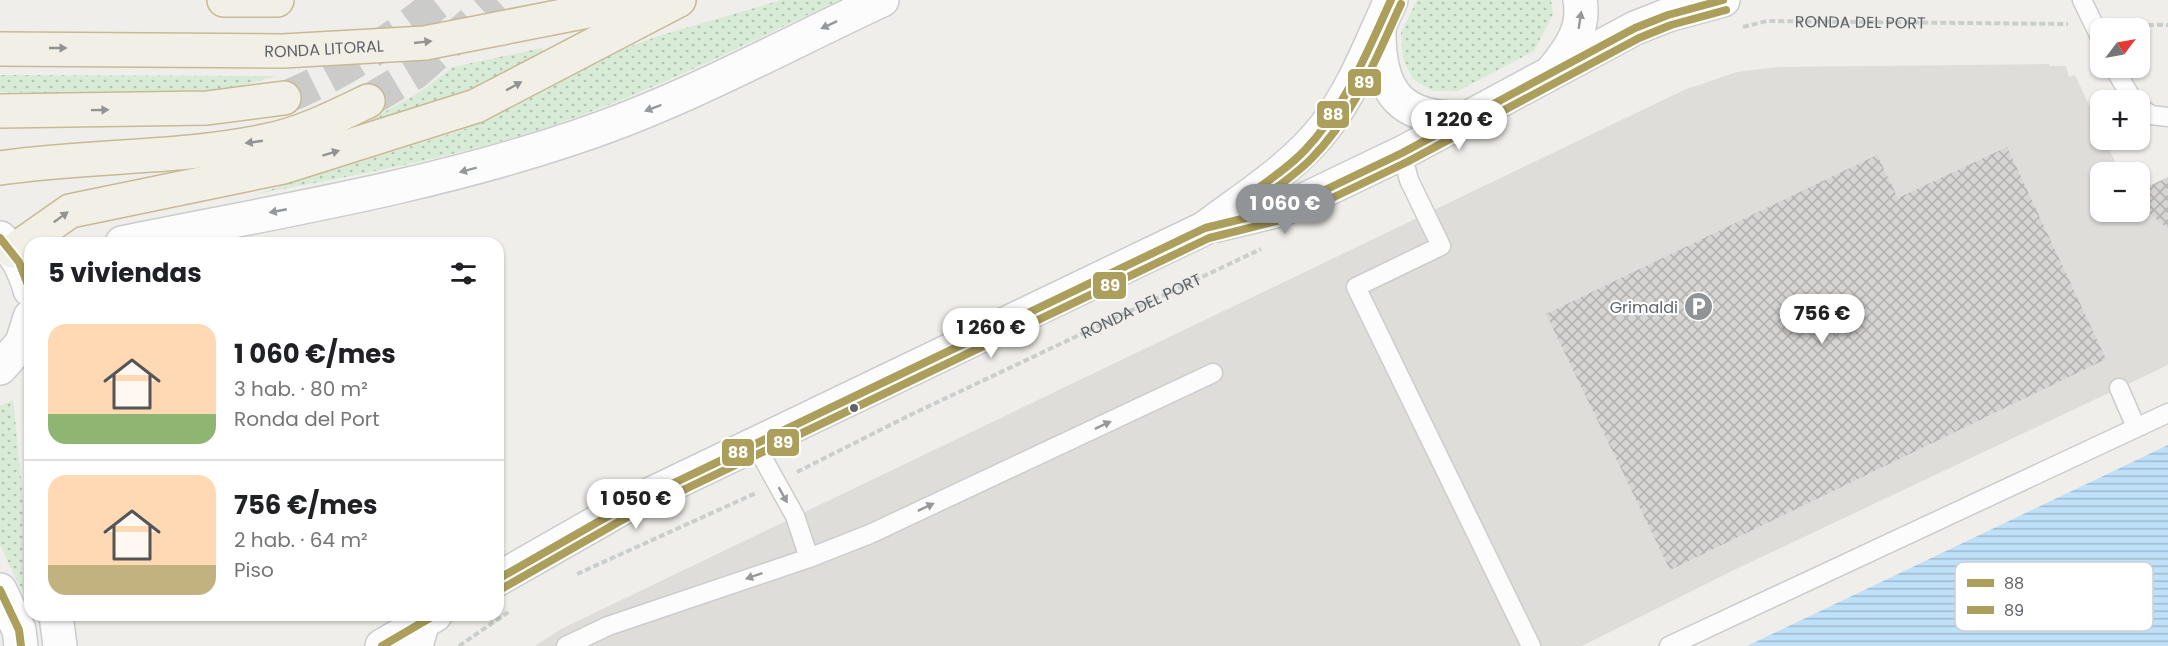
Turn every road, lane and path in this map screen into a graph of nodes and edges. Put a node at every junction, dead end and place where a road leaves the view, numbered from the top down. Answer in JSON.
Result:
{"nodes":[{"id":1,"x":224,"y":0,"type":"edge"},
{"id":2,"x":277,"y":0,"type":"edge"},
{"id":3,"x":644,"y":0,"type":"edge"},
{"id":4,"x":679,"y":0,"type":"edge"},
{"id":5,"x":882,"y":0,"type":"edge"},
{"id":6,"x":1580,"y":0,"type":"edge"},
{"id":7,"x":2082,"y":0,"type":"edge"},
{"id":8,"x":1385,"y":13,"type":"edge"},
{"id":9,"x":1728,"y":14,"type":"edge"},
{"id":10,"x":2091,"y":18,"type":"edge"},
{"id":11,"x":2069,"y":24,"type":"dead end"},
{"id":12,"x":2150,"y":25,"type":"edge"},
{"id":13,"x":2168,"y":25,"type":"edge"},
{"id":14,"x":0,"y":49,"type":"edge"},
{"id":15,"x":1551,"y":73,"type":"junction"},
{"id":16,"x":1384,"y":81,"type":"junction"},
{"id":17,"x":284,"y":98,"type":"tunnel mouth"},
{"id":18,"x":368,"y":101,"type":"tunnel mouth"},
{"id":19,"x":0,"y":111,"type":"edge"},
{"id":20,"x":2150,"y":114,"type":"edge"},
{"id":21,"x":2168,"y":117,"type":"edge"},
{"id":22,"x":1469,"y":118,"type":"junction"},
{"id":23,"x":1401,"y":153,"type":"junction"},
{"id":24,"x":0,"y":168,"type":"edge"},
{"id":25,"x":1205,"y":228,"type":"junction"},
{"id":26,"x":30,"y":237,"type":"edge"},
{"id":27,"x":152,"y":237,"type":"edge"},
{"id":28,"x":1272,"y":244,"type":"dead end"},
{"id":29,"x":14,"y":247,"type":"edge"},
{"id":30,"x":24,"y":269,"type":"edge"},
{"id":31,"x":24,"y":336,"type":"edge"},
{"id":32,"x":0,"y":368,"type":"edge"},
{"id":33,"x":1213,"y":373,"type":"dead end"},
{"id":34,"x":2119,"y":388,"type":"dead end"},
{"id":35,"x":2168,"y":412,"type":"edge"},
{"id":36,"x":2136,"y":427,"type":"junction"},
{"id":37,"x":755,"y":444,"type":"junction"},
{"id":38,"x":808,"y":467,"type":"dead end"},
{"id":39,"x":739,"y":501,"type":"dead end"},
{"id":40,"x":809,"y":558,"type":"junction"},
{"id":41,"x":504,"y":576,"type":"edge"},
{"id":42,"x":570,"y":577,"type":"dead end"},
{"id":43,"x":0,"y":590,"type":"edge"},
{"id":44,"x":512,"y":609,"type":"dead end"},
{"id":45,"x":504,"y":615,"type":"edge"},
{"id":46,"x":57,"y":621,"type":"edge"},
{"id":47,"x":495,"y":621,"type":"edge"},
{"id":48,"x":21,"y":646,"type":"edge"},
{"id":49,"x":60,"y":646,"type":"edge"},
{"id":50,"x":459,"y":646,"type":"edge"},
{"id":51,"x":566,"y":646,"type":"edge"},
{"id":52,"x":1530,"y":646,"type":"edge"},
{"id":53,"x":1669,"y":646,"type":"edge"}],
"edges":[{"from":1,"to":2,"type":"highway"},
{"from":14,"to":3,"type":"highway","name":"RONDA LITORAL","one_way":true},
{"from":26,"to":4,"type":"highway","one_way":true},
{"from":5,"to":27,"type":"street","one_way":true},
{"from":15,"to":6,"type":"street","one_way":true},
{"from":7,"to":10,"type":"lane"},
{"from":8,"to":16,"type":"street"},
{"from":8,"to":25,"type":"street"},
{"from":9,"to":11,"type":"path","name":"RONDA DEL PORT"},
{"from":9,"to":15,"type":"street"},
{"from":12,"to":13,"type":"path"},
{"from":15,"to":22,"type":"street"},
{"from":16,"to":22,"type":"street"},
{"from":16,"to":23,"type":"street"},
{"from":19,"to":17,"type":"highway","one_way":true},
{"from":18,"to":24,"type":"highway","one_way":true},
{"from":20,"to":21,"type":"lane"},
{"from":22,"to":23,"type":"street"},
{"from":23,"to":25,"type":"street"},
{"from":23,"to":52,"type":"lane"},
{"from":25,"to":37,"type":"street"},
{"from":28,"to":38,"type":"path","name":"RONDA DEL PORT"},
{"from":29,"to":30,"type":"street"},
{"from":31,"to":32,"type":"street"},
{"from":40,"to":33,"type":"lane","one_way":true},
{"from":34,"to":36,"type":"lane"},
{"from":35,"to":36,"type":"lane"},
{"from":36,"to":53,"type":"lane"},
{"from":37,"to":40,"type":"lane","one_way":true},
{"from":37,"to":41,"type":"street"},
{"from":39,"to":42,"type":"path"},
{"from":40,"to":51,"type":"lane","one_way":true},
{"from":43,"to":48,"type":"street"},
{"from":44,"to":45,"type":"path"},
{"from":46,"to":49,"type":"street"},
{"from":47,"to":50,"type":"path"}]}
